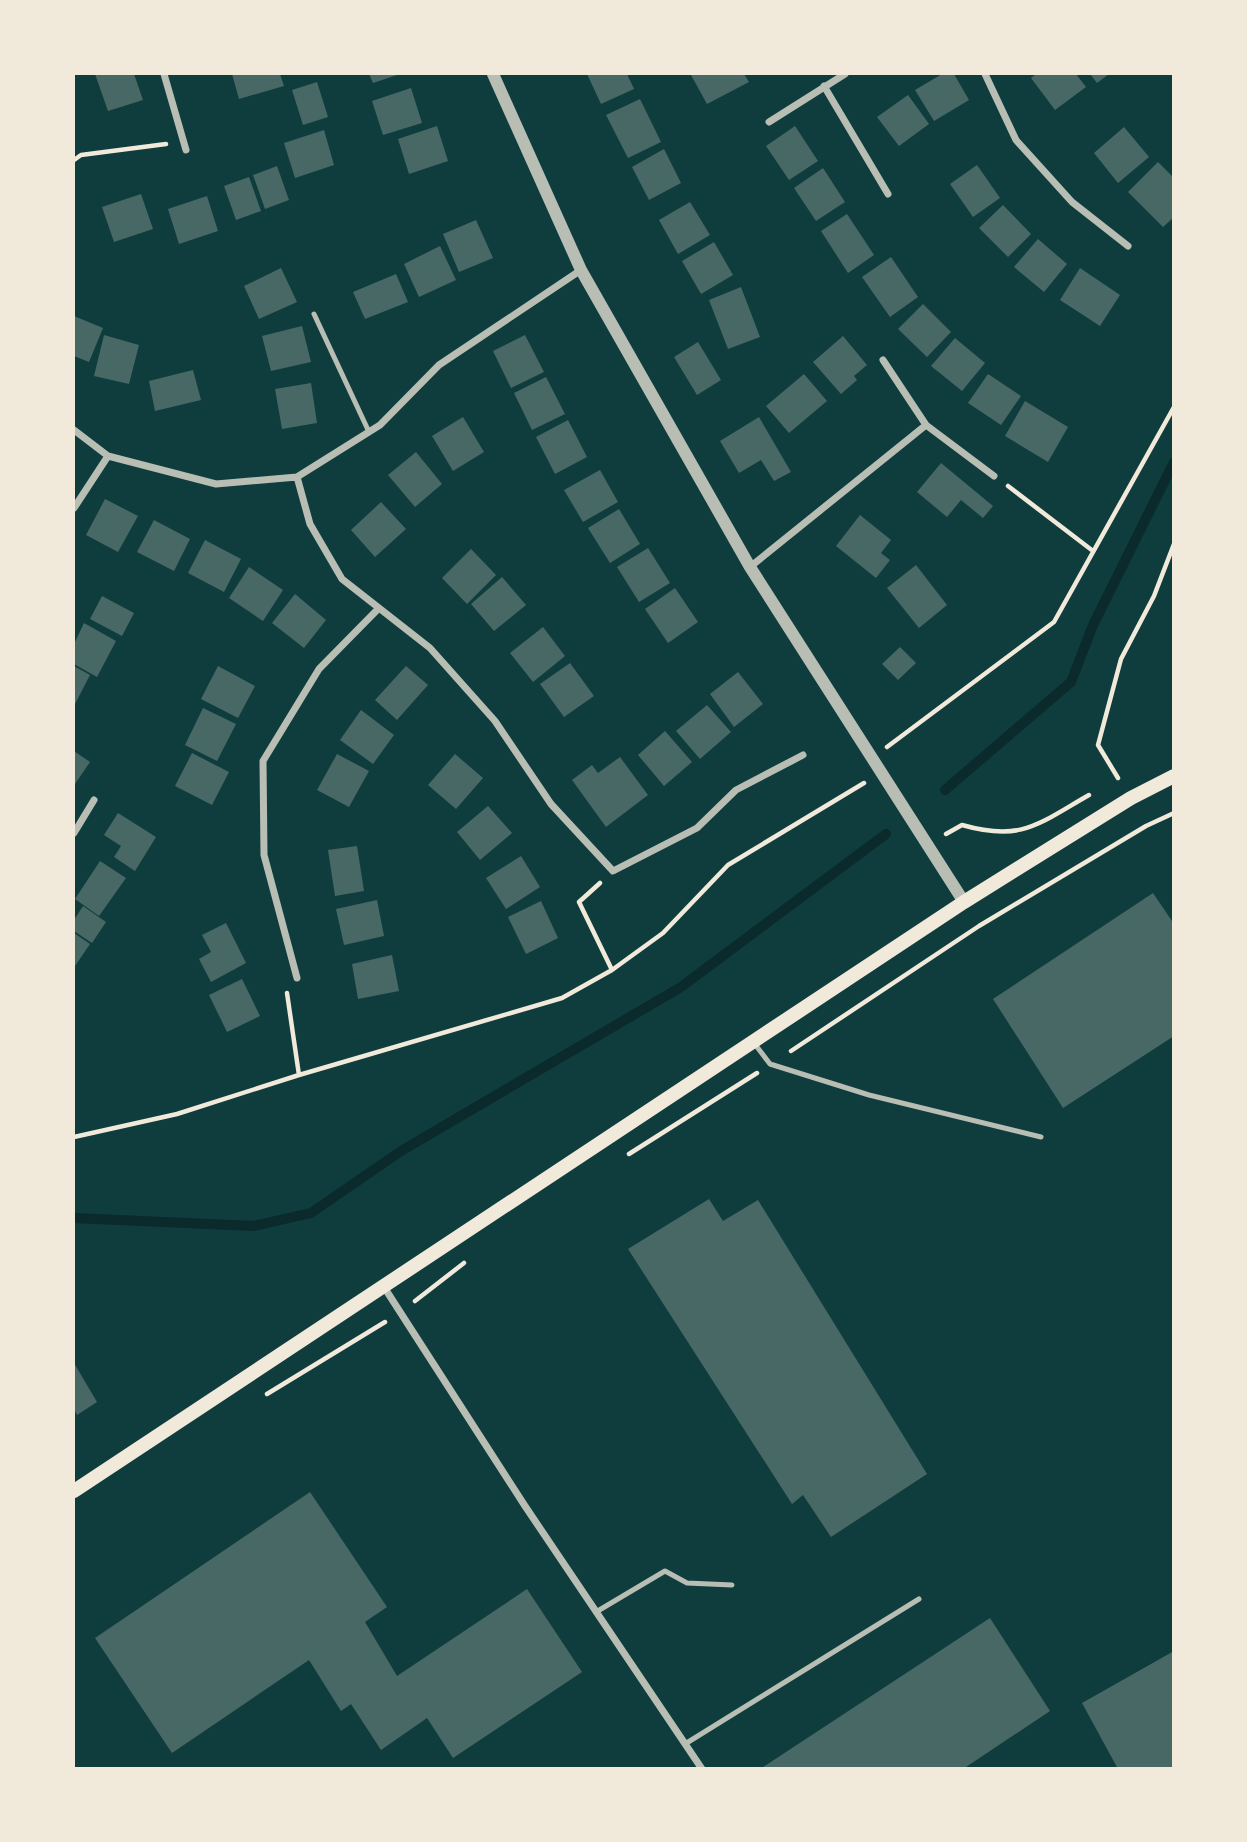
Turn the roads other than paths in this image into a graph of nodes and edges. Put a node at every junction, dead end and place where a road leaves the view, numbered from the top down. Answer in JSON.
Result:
{"nodes":[{"id":1,"x":164,"y":74,"type":"edge"},
{"id":2,"x":493,"y":74,"type":"edge"},
{"id":3,"x":845,"y":74,"type":"edge"},
{"id":4,"x":985,"y":74,"type":"edge"},
{"id":5,"x":824,"y":86,"type":"junction"},
{"id":6,"x":769,"y":122,"type":"dead end"},
{"id":7,"x":185,"y":146,"type":"road end"},
{"id":8,"x":888,"y":194,"type":"dead end"},
{"id":9,"x":1128,"y":246,"type":"dead end"},
{"id":10,"x":581,"y":270,"type":"junction"},
{"id":11,"x":314,"y":314,"type":"dead end"},
{"id":12,"x":883,"y":360,"type":"dead end"},
{"id":13,"x":926,"y":425,"type":"junction"},
{"id":14,"x":74,"y":430,"type":"edge"},
{"id":15,"x":369,"y":432,"type":"junction"},
{"id":16,"x":108,"y":456,"type":"junction"},
{"id":17,"x":994,"y":476,"type":"road end"},
{"id":18,"x":297,"y":477,"type":"junction"},
{"id":19,"x":74,"y":508,"type":"edge"},
{"id":20,"x":750,"y":567,"type":"junction"},
{"id":21,"x":379,"y":608,"type":"junction"},
{"id":22,"x":803,"y":755,"type":"dead end"},
{"id":23,"x":1174,"y":776,"type":"edge"},
{"id":24,"x":94,"y":800,"type":"dead end"},
{"id":25,"x":74,"y":833,"type":"edge"},
{"id":26,"x":964,"y":902,"type":"junction"},
{"id":27,"x":297,"y":978,"type":"road end"},
{"id":28,"x":754,"y":1043,"type":"junction"},
{"id":29,"x":1041,"y":1137,"type":"dead end"},
{"id":30,"x":384,"y":1287,"type":"junction"},
{"id":31,"x":74,"y":1491,"type":"edge"},
{"id":32,"x":732,"y":1585,"type":"dead end"},
{"id":33,"x":919,"y":1599,"type":"dead end"},
{"id":34,"x":596,"y":1612,"type":"junction"},
{"id":35,"x":685,"y":1744,"type":"junction"},
{"id":36,"x":702,"y":1769,"type":"edge"}],
"edges":[{"from":1,"to":7,"type":"street"},
{"from":2,"to":10,"type":"street"},
{"from":3,"to":5,"type":"street"},
{"from":4,"to":9,"type":"street"},
{"from":5,"to":6,"type":"street"},
{"from":5,"to":8,"type":"street"},
{"from":10,"to":15,"type":"street"},
{"from":10,"to":20,"type":"street"},
{"from":11,"to":15,"type":"lane"},
{"from":12,"to":13,"type":"street"},
{"from":13,"to":17,"type":"street"},
{"from":13,"to":20,"type":"street"},
{"from":14,"to":16,"type":"street"},
{"from":15,"to":18,"type":"street"},
{"from":16,"to":18,"type":"street"},
{"from":16,"to":19,"type":"street"},
{"from":18,"to":21,"type":"street"},
{"from":20,"to":26,"type":"street"},
{"from":21,"to":22,"type":"street"},
{"from":21,"to":27,"type":"street"},
{"from":23,"to":26,"type":"main road"},
{"from":24,"to":25,"type":"street"},
{"from":26,"to":28,"type":"main road"},
{"from":28,"to":29,"type":"lane"},
{"from":28,"to":30,"type":"main road"},
{"from":30,"to":31,"type":"main road"},
{"from":30,"to":34,"type":"street"},
{"from":32,"to":34,"type":"lane"},
{"from":33,"to":35,"type":"lane"},
{"from":34,"to":35,"type":"street"},
{"from":35,"to":36,"type":"street"}]}
